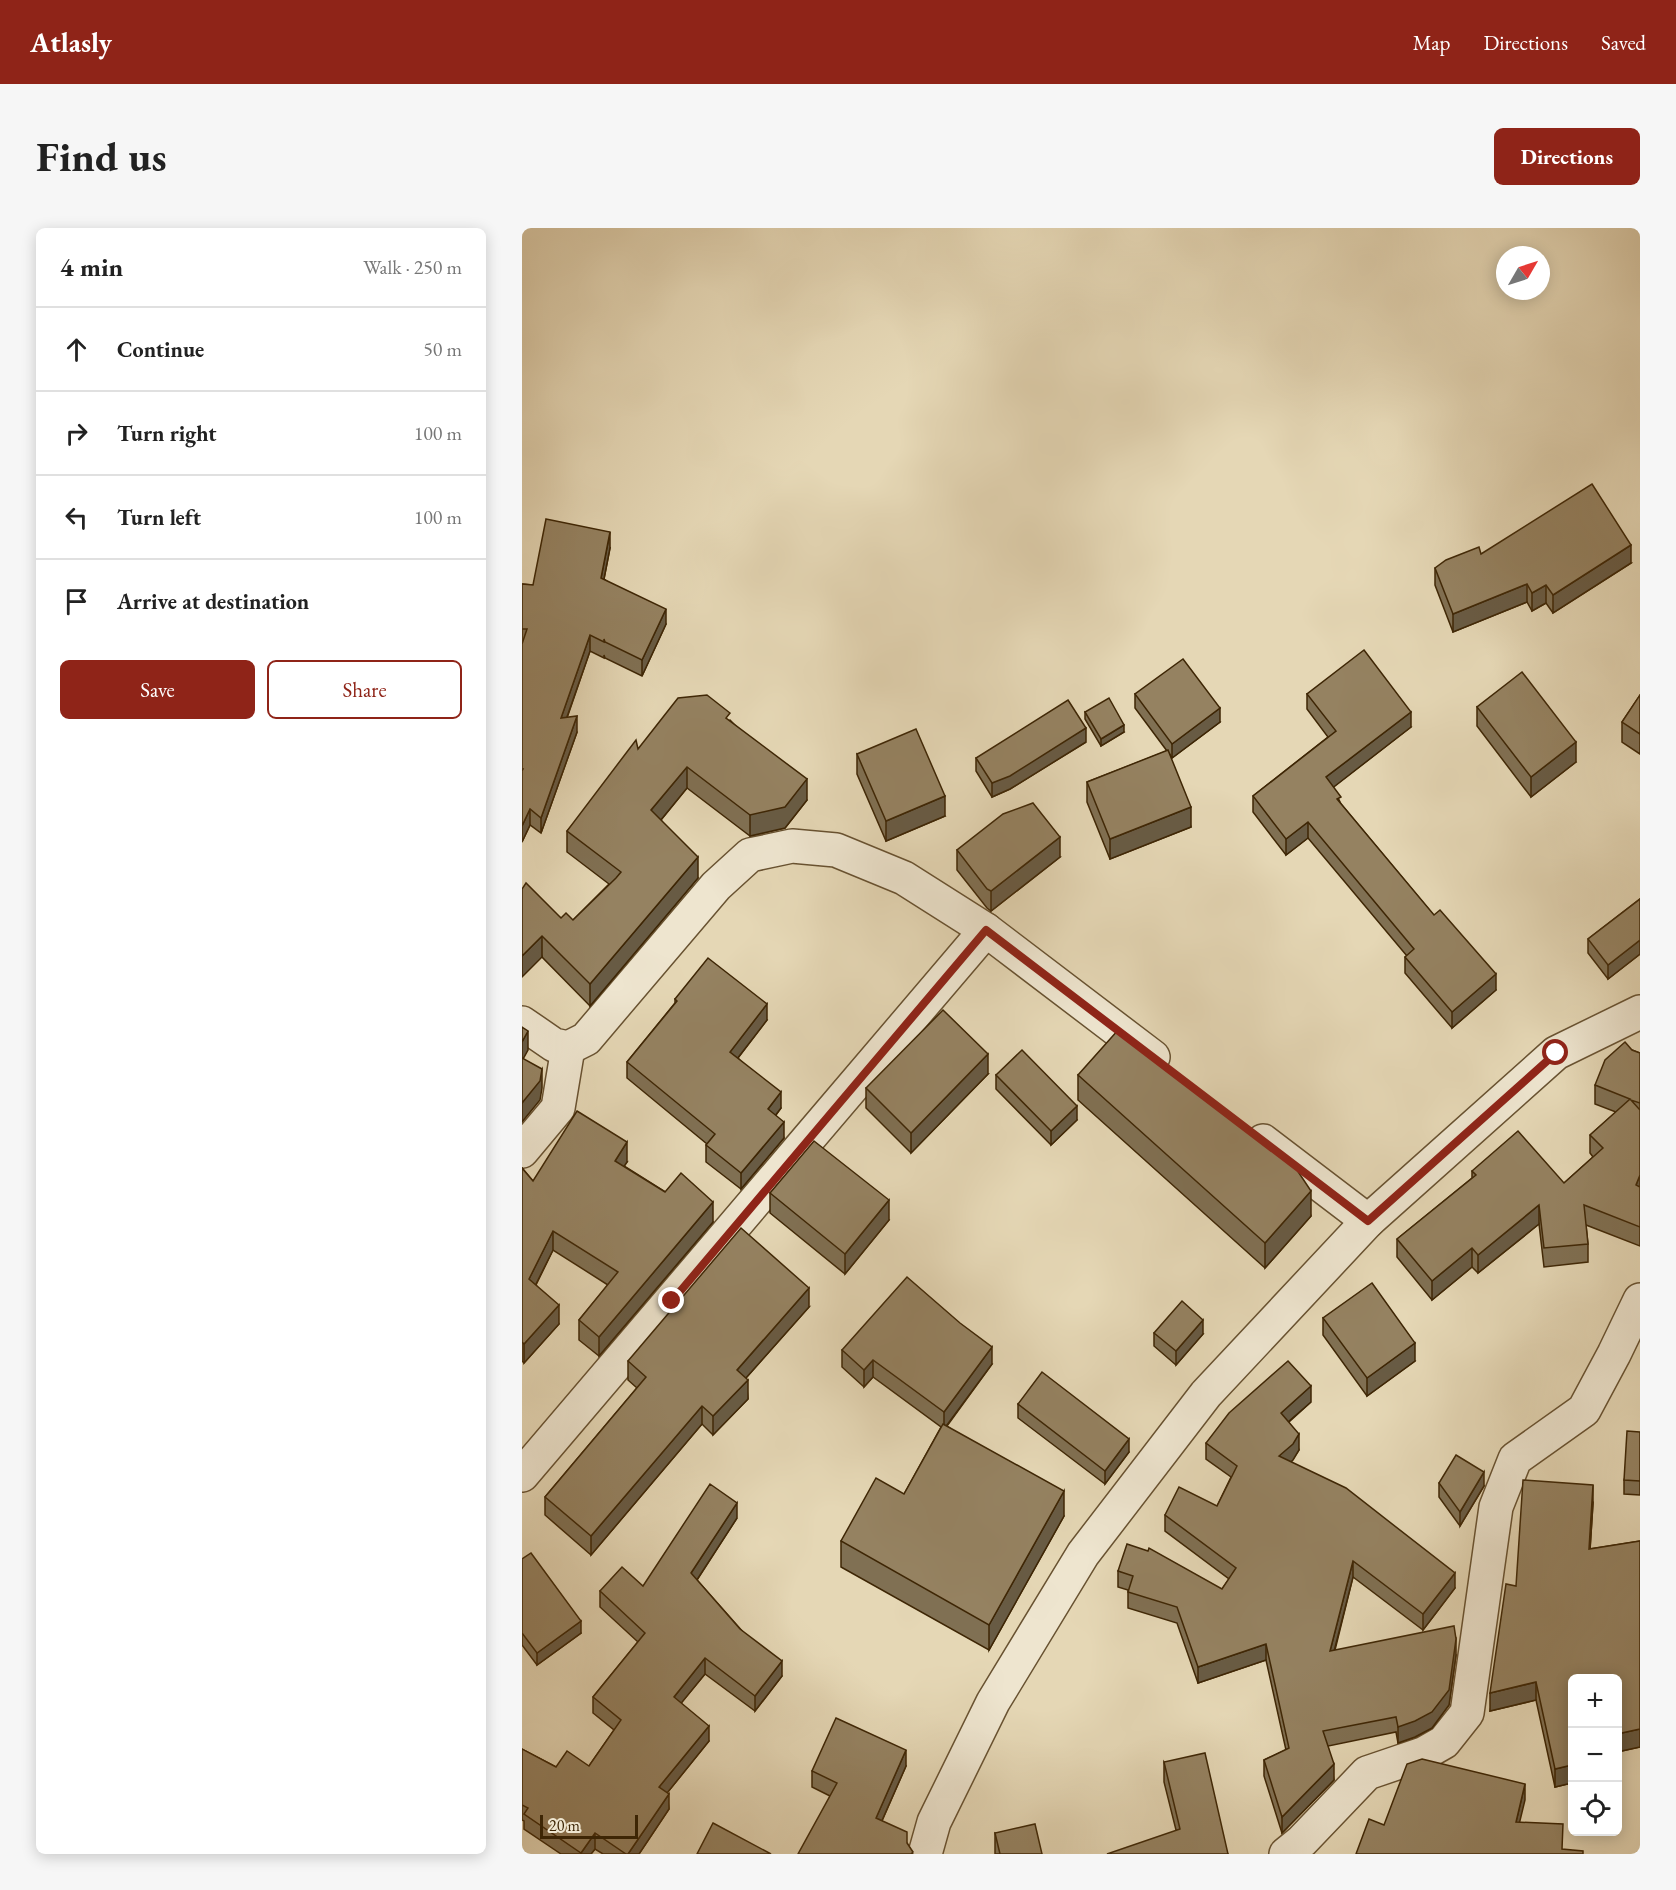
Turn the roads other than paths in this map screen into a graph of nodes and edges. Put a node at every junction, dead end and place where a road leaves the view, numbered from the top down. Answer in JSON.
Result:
{"nodes":[{"id":1,"x":986,"y":930,"type":"junction"},
{"id":2,"x":1640,"y":1012,"type":"edge"},
{"id":3,"x":522,"y":1023,"type":"edge"},
{"id":4,"x":568,"y":1047,"type":"junction"},
{"id":5,"x":1180,"y":1077,"type":"edge"},
{"id":6,"x":1236,"y":1120,"type":"edge"},
{"id":7,"x":522,"y":1151,"type":"edge"},
{"id":8,"x":1368,"y":1221,"type":"junction"},
{"id":9,"x":1640,"y":1300,"type":"edge"},
{"id":10,"x":522,"y":1475,"type":"edge"},
{"id":11,"x":925,"y":1854,"type":"edge"},
{"id":12,"x":1286,"y":1854,"type":"edge"}],
"edges":[{"from":1,"to":4,"type":"street"},
{"from":1,"to":5,"type":"street"},
{"from":1,"to":10,"type":"street"},
{"from":2,"to":8,"type":"street"},
{"from":3,"to":4,"type":"street"},
{"from":4,"to":7,"type":"street"},
{"from":6,"to":8,"type":"street"},
{"from":8,"to":11,"type":"street"},
{"from":9,"to":12,"type":"street"}]}
